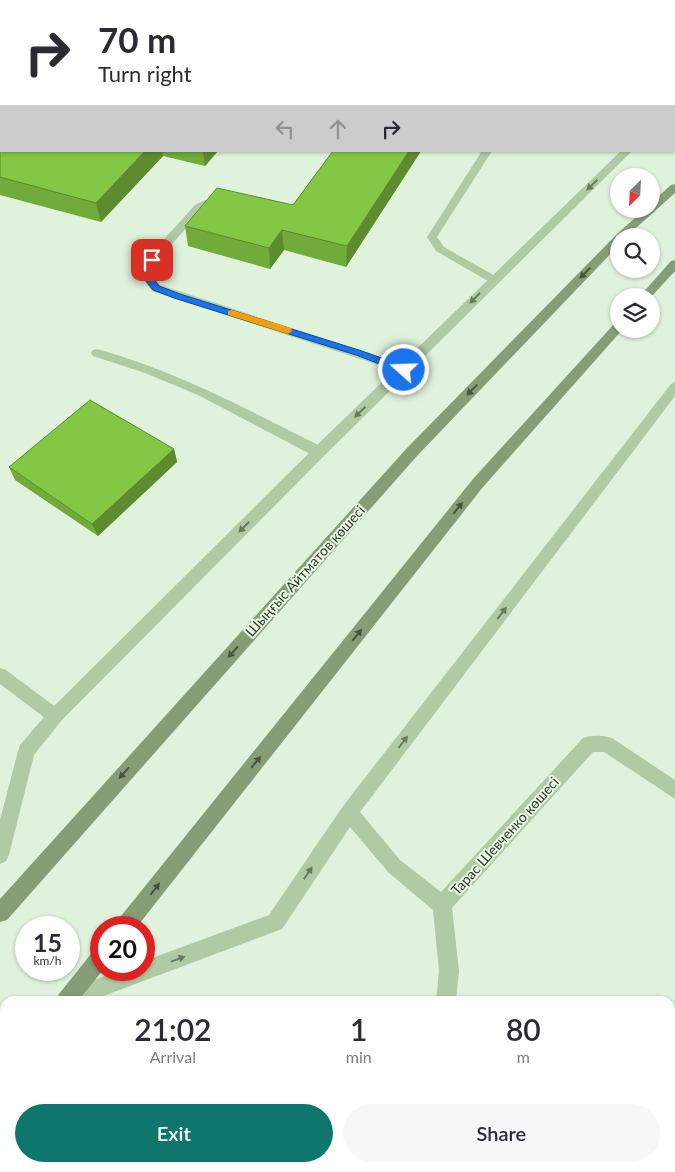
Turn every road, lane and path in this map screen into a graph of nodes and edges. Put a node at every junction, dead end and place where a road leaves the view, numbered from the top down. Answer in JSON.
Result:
{"nodes":[{"id":1,"x":486,"y":152,"type":"edge"},
{"id":2,"x":626,"y":152,"type":"edge"},
{"id":3,"x":675,"y":187,"type":"edge"},
{"id":4,"x":660,"y":201,"type":"edge"},
{"id":5,"x":230,"y":204,"type":"edge"},
{"id":6,"x":641,"y":218,"type":"edge"},
{"id":7,"x":630,"y":228,"type":"edge"},
{"id":8,"x":610,"y":247,"type":"edge"},
{"id":9,"x":675,"y":264,"type":"edge"},
{"id":10,"x":492,"y":280,"type":"junction"},
{"id":11,"x":653,"y":288,"type":"edge"},
{"id":12,"x":610,"y":336,"type":"edge"},
{"id":13,"x":97,"y":353,"type":"dead end"},
{"id":14,"x":404,"y":370,"type":"junction"},
{"id":15,"x":675,"y":387,"type":"edge"},
{"id":16,"x":319,"y":452,"type":"junction"},
{"id":17,"x":0,"y":675,"type":"edge"},
{"id":18,"x":55,"y":716,"type":"junction"},
{"id":19,"x":675,"y":790,"type":"edge"},
{"id":20,"x":349,"y":812,"type":"junction"},
{"id":21,"x":0,"y":855,"type":"edge"},
{"id":22,"x":442,"y":905,"type":"junction"},
{"id":23,"x":0,"y":913,"type":"edge"},
{"id":24,"x":134,"y":916,"type":"edge"},
{"id":25,"x":90,"y":971,"type":"edge"},
{"id":26,"x":71,"y":996,"type":"edge"},
{"id":27,"x":80,"y":996,"type":"edge"},
{"id":28,"x":446,"y":996,"type":"edge"}],
"edges":[{"from":1,"to":10,"type":"street"},
{"from":2,"to":10,"type":"street","one_way":true},
{"from":3,"to":4,"type":"main road","name":"Шыңғыс Айтматов көшесі"},
{"from":5,"to":14,"type":"street"},
{"from":6,"to":7,"type":"main road","name":"Шыңғыс Айтматов көшесі"},
{"from":8,"to":23,"type":"main road","name":"Шыңғыс Айтматов көшесі","one_way":true},
{"from":9,"to":11,"type":"main road"},
{"from":10,"to":14,"type":"street","one_way":true},
{"from":24,"to":12,"type":"main road","one_way":true},
{"from":13,"to":16,"type":"street"},
{"from":14,"to":16,"type":"street","one_way":true},
{"from":20,"to":15,"type":"street","one_way":true},
{"from":16,"to":18,"type":"street","one_way":true},
{"from":17,"to":18,"type":"street"},
{"from":18,"to":21,"type":"street"},
{"from":19,"to":22,"type":"street","name":"Тарас Шевченко көшесі"},
{"from":20,"to":22,"type":"street","name":"Тарас Шевченко көшесі"},
{"from":27,"to":20,"type":"street","one_way":true},
{"from":22,"to":28,"type":"street"},
{"from":25,"to":26,"type":"main road"}]}
